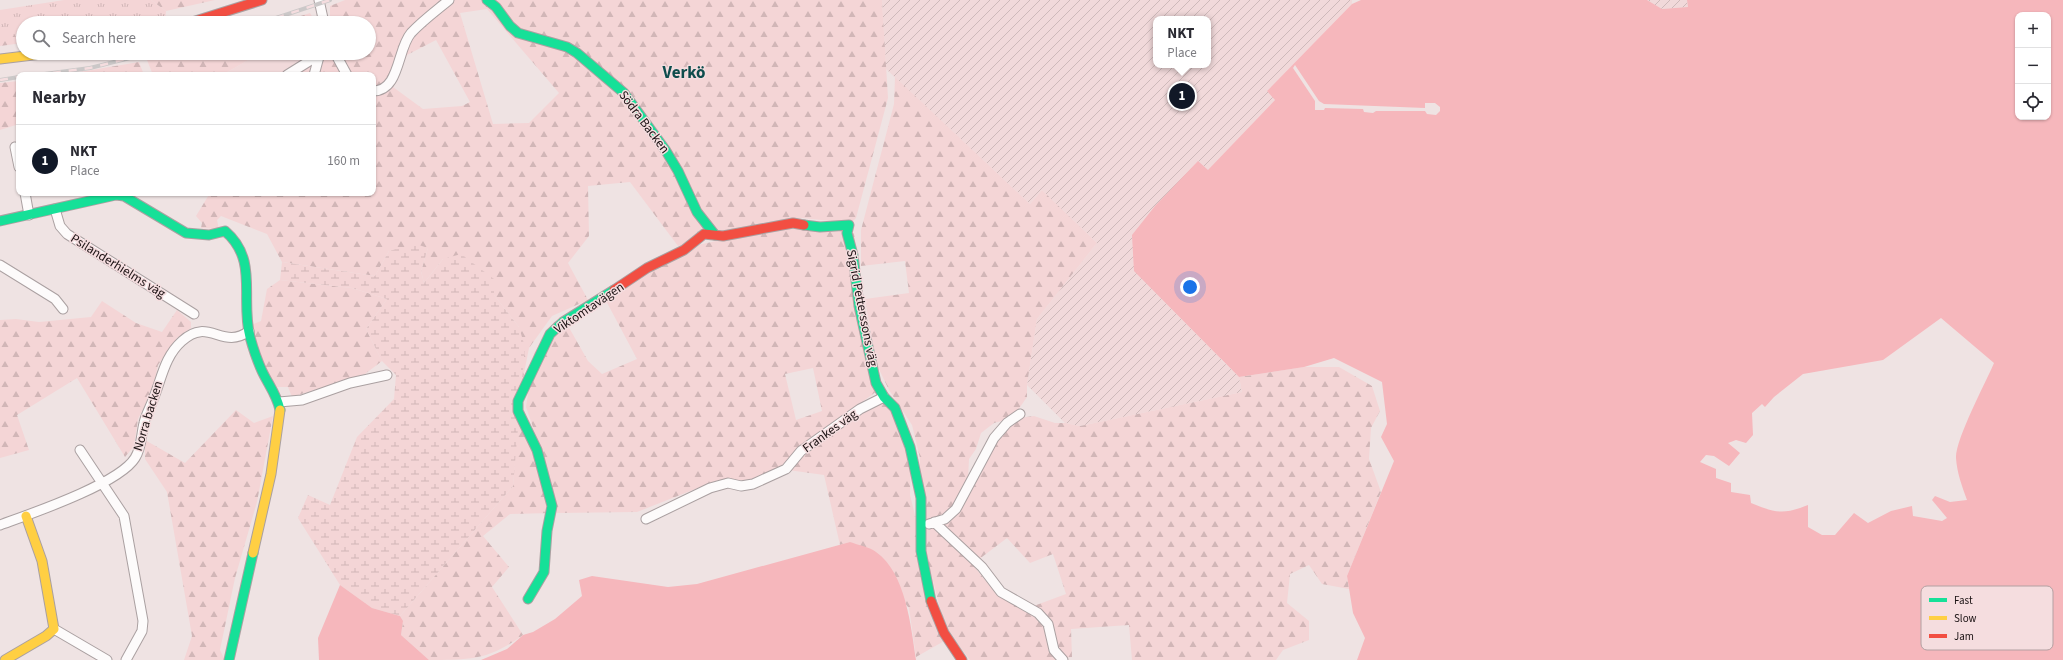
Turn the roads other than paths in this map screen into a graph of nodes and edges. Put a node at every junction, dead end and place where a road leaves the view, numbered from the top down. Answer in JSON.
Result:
{"nodes":[{"id":1,"x":262,"y":0,"type":"edge"},
{"id":2,"x":319,"y":0,"type":"edge"},
{"id":3,"x":449,"y":0,"type":"edge"},
{"id":4,"x":487,"y":0,"type":"edge"},
{"id":5,"x":211,"y":16,"type":"edge"},
{"id":6,"x":322,"y":16,"type":"edge"},
{"id":7,"x":16,"y":57,"type":"edge"},
{"id":8,"x":0,"y":59,"type":"edge"},
{"id":9,"x":311,"y":60,"type":"edge"},
{"id":10,"x":317,"y":60,"type":"edge"},
{"id":11,"x":339,"y":60,"type":"edge"},
{"id":12,"x":291,"y":72,"type":"edge"},
{"id":13,"x":315,"y":72,"type":"edge"},
{"id":14,"x":345,"y":72,"type":"edge"},
{"id":15,"x":376,"y":91,"type":"edge"},
{"id":16,"x":15,"y":147,"type":"dead end"},
{"id":17,"x":16,"y":152,"type":"edge"},
{"id":18,"x":26,"y":196,"type":"edge"},
{"id":19,"x":101,"y":196,"type":"edge"},
{"id":20,"x":124,"y":196,"type":"edge"},
{"id":21,"x":86,"y":197,"type":"edge"},
{"id":22,"x":55,"y":209,"type":"junction"},
{"id":23,"x":29,"y":215,"type":"junction"},
{"id":24,"x":0,"y":222,"type":"edge"},
{"id":25,"x":849,"y":225,"type":"joint"},
{"id":26,"x":714,"y":235,"type":"junction"},
{"id":27,"x":0,"y":265,"type":"edge"},
{"id":28,"x":63,"y":309,"type":"dead end"},
{"id":29,"x":194,"y":314,"type":"dead end"},
{"id":30,"x":249,"y":331,"type":"junction"},
{"id":31,"x":387,"y":375,"type":"dead end"},
{"id":32,"x":884,"y":397,"type":"junction"},
{"id":33,"x":279,"y":402,"type":"junction"},
{"id":34,"x":1020,"y":414,"type":"dead end"},
{"id":35,"x":80,"y":450,"type":"dead end"},
{"id":36,"x":103,"y":482,"type":"junction"},
{"id":37,"x":26,"y":516,"type":"junction"},
{"id":38,"x":646,"y":519,"type":"dead end"},
{"id":39,"x":934,"y":522,"type":"junction"},
{"id":40,"x":0,"y":525,"type":"edge"},
{"id":41,"x":922,"y":526,"type":"junction"},
{"id":42,"x":528,"y":600,"type":"dead end"},
{"id":43,"x":54,"y":629,"type":"junction"},
{"id":44,"x":5,"y":660,"type":"edge"},
{"id":45,"x":106,"y":660,"type":"edge"},
{"id":46,"x":126,"y":660,"type":"edge"},
{"id":47,"x":229,"y":660,"type":"edge"},
{"id":48,"x":962,"y":660,"type":"edge"},
{"id":49,"x":1063,"y":660,"type":"edge"}],
"edges":[{"from":1,"to":5,"type":"street"},
{"from":2,"to":6,"type":"street"},
{"from":3,"to":15,"type":"street"},
{"from":4,"to":26,"type":"street","name":"Södra Backen"},
{"from":7,"to":8,"type":"street"},
{"from":9,"to":12,"type":"street"},
{"from":10,"to":13,"type":"street"},
{"from":11,"to":14,"type":"street"},
{"from":16,"to":17,"type":"street"},
{"from":18,"to":23,"type":"street"},
{"from":19,"to":21,"type":"street"},
{"from":20,"to":30,"type":"street"},
{"from":21,"to":22,"type":"street"},
{"from":22,"to":23,"type":"street"},
{"from":22,"to":29,"type":"street","name":"Psilanderhielms väg"},
{"from":23,"to":24,"type":"street"},
{"from":25,"to":26,"type":"street","name":"Viktomtavägen"},
{"from":25,"to":32,"type":"street","name":"Sigrid Petterssons väg"},
{"from":26,"to":42,"type":"street","name":"Viktomtavägen"},
{"from":27,"to":28,"type":"street"},
{"from":30,"to":33,"type":"street"},
{"from":30,"to":36,"type":"street","name":"Norra backen"},
{"from":31,"to":33,"type":"street"},
{"from":32,"to":38,"type":"street","name":"Frankes väg"},
{"from":32,"to":41,"type":"street","name":"Sigrid Petterssons väg"},
{"from":33,"to":47,"type":"street"},
{"from":34,"to":39,"type":"street"},
{"from":35,"to":36,"type":"street"},
{"from":36,"to":37,"type":"street","name":"Norra backen"},
{"from":36,"to":46,"type":"street"},
{"from":37,"to":40,"type":"street","name":"Norra backen"},
{"from":37,"to":43,"type":"street"},
{"from":39,"to":41,"type":"street"},
{"from":39,"to":49,"type":"street"},
{"from":41,"to":48,"type":"street","name":"Sigrid Petterssons väg"},
{"from":43,"to":44,"type":"street"},
{"from":43,"to":45,"type":"street"}]}
